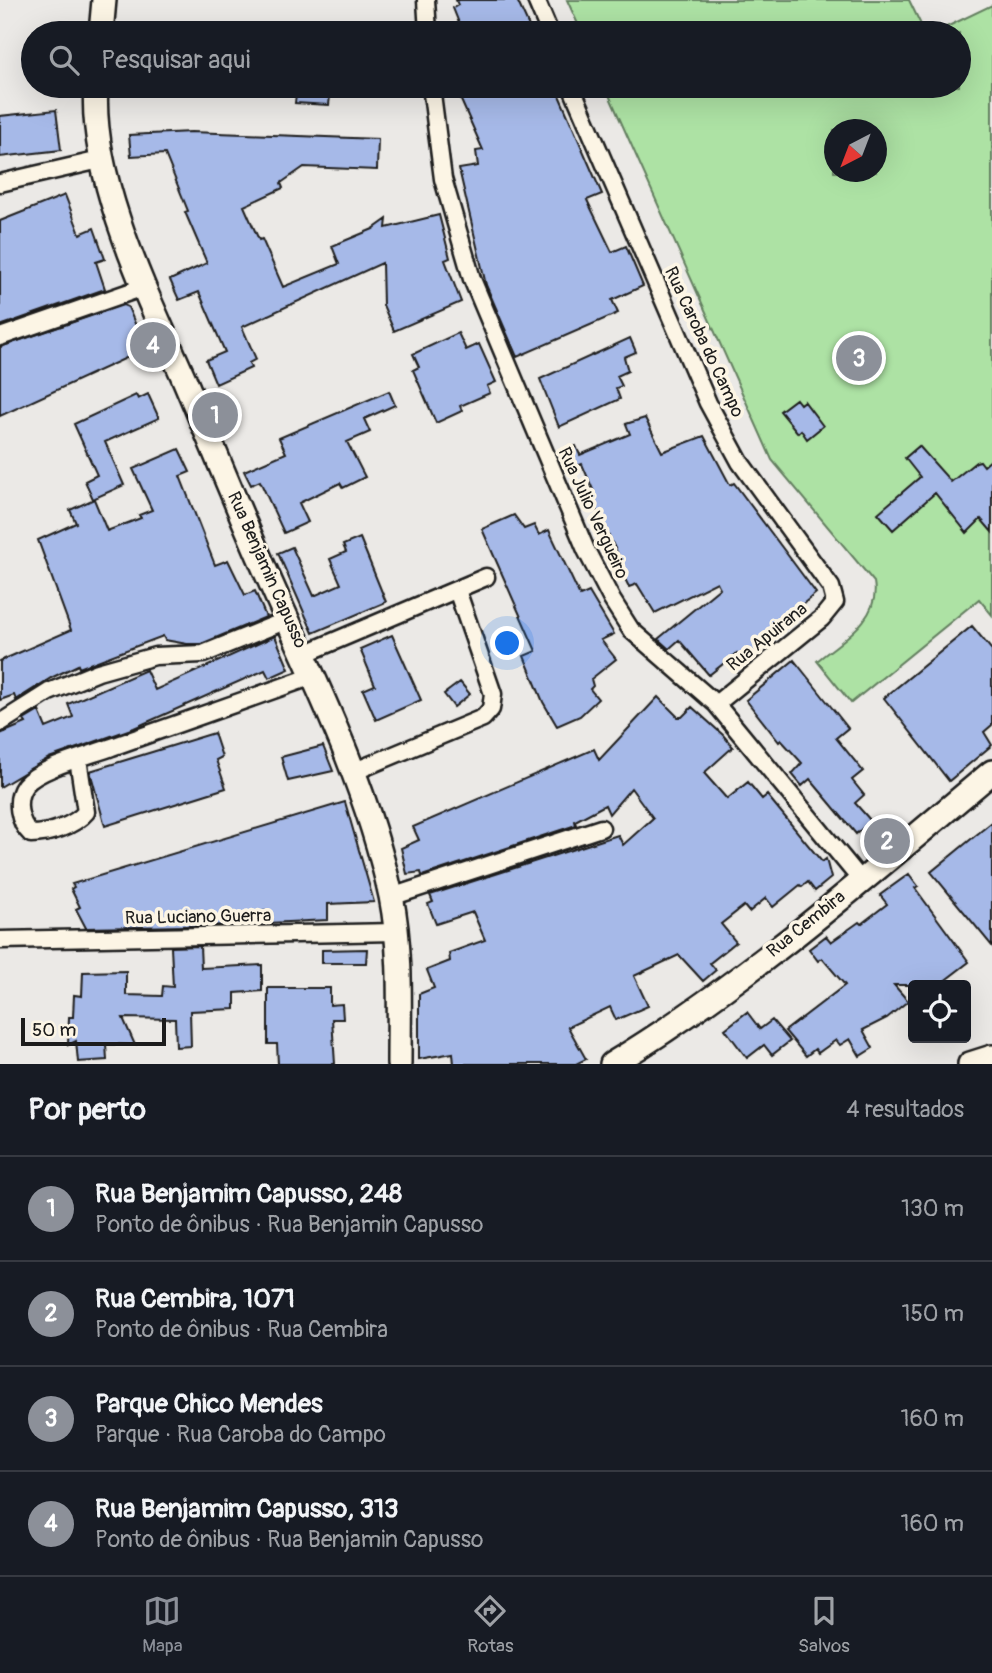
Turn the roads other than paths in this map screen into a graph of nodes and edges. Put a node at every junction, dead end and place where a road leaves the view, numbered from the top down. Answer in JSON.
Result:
{"nodes":[{"id":1,"x":104,"y":0,"type":"edge"},
{"id":2,"x":426,"y":0,"type":"edge"},
{"id":3,"x":537,"y":0,"type":"edge"},
{"id":4,"x":102,"y":21,"type":"edge"},
{"id":5,"x":427,"y":21,"type":"edge"},
{"id":6,"x":545,"y":21,"type":"edge"},
{"id":7,"x":96,"y":98,"type":"edge"},
{"id":8,"x":433,"y":98,"type":"edge"},
{"id":9,"x":576,"y":98,"type":"edge"},
{"id":10,"x":100,"y":160,"type":"junction"},
{"id":11,"x":0,"y":183,"type":"edge"},
{"id":12,"x":144,"y":287,"type":"junction"},
{"id":13,"x":0,"y":337,"type":"edge"},
{"id":14,"x":486,"y":576,"type":"dead end"},
{"id":15,"x":457,"y":590,"type":"junction"},
{"id":16,"x":834,"y":595,"type":"joint"},
{"id":17,"x":287,"y":620,"type":"junction"},
{"id":18,"x":304,"y":654,"type":"junction"},
{"id":19,"x":313,"y":676,"type":"junction"},
{"id":20,"x":716,"y":704,"type":"junction"},
{"id":21,"x":0,"y":723,"type":"edge"},
{"id":22,"x":78,"y":759,"type":"junction"},
{"id":23,"x":353,"y":772,"type":"junction"},
{"id":24,"x":992,"y":772,"type":"edge"},
{"id":25,"x":601,"y":828,"type":"dead end"},
{"id":26,"x":860,"y":879,"type":"junction"},
{"id":27,"x":391,"y":897,"type":"junction"},
{"id":28,"x":396,"y":932,"type":"junction"},
{"id":29,"x":0,"y":940,"type":"edge"},
{"id":30,"x":992,"y":1057,"type":"edge"},
{"id":31,"x":399,"y":1064,"type":"edge"},
{"id":32,"x":612,"y":1064,"type":"edge"},
{"id":33,"x":970,"y":1064,"type":"edge"}],
"edges":[{"from":1,"to":4,"type":"street"},
{"from":2,"to":5,"type":"street"},
{"from":3,"to":6,"type":"street"},
{"from":7,"to":10,"type":"street","name":"Rua Benjamin Capusso"},
{"from":8,"to":20,"type":"street","name":"Rua Julio Vergueiro"},
{"from":9,"to":16,"type":"street","name":"Rua Caroba do Campo"},
{"from":10,"to":11,"type":"street"},
{"from":10,"to":12,"type":"street","name":"Rua Benjamin Capusso"},
{"from":12,"to":13,"type":"street"},
{"from":12,"to":17,"type":"street","name":"Rua Benjamin Capusso"},
{"from":14,"to":15,"type":"street"},
{"from":15,"to":18,"type":"street"},
{"from":15,"to":23,"type":"street"},
{"from":16,"to":20,"type":"street","name":"Rua Apuirana"},
{"from":17,"to":18,"type":"street","name":"Rua Benjamin Capusso"},
{"from":17,"to":21,"type":"street"},
{"from":18,"to":19,"type":"street","name":"Rua Benjamin Capusso"},
{"from":19,"to":22,"type":"street"},
{"from":19,"to":23,"type":"street","name":"Rua Benjamin Capusso"},
{"from":20,"to":26,"type":"street","name":"Rua Julio Vergueiro"},
{"from":22,"to":22,"type":"street"},
{"from":23,"to":27,"type":"street","name":"Rua Benjamin Capusso"},
{"from":24,"to":26,"type":"street","name":"Rua Cembira"},
{"from":25,"to":27,"type":"street"},
{"from":26,"to":32,"type":"street","name":"Rua Cembira"},
{"from":27,"to":28,"type":"street","name":"Rua Benjamin Capusso"},
{"from":28,"to":29,"type":"street","name":"Rua Luciano Guerra"},
{"from":28,"to":31,"type":"street","name":"Rua Benjamin Capusso"},
{"from":30,"to":33,"type":"street"}]}
